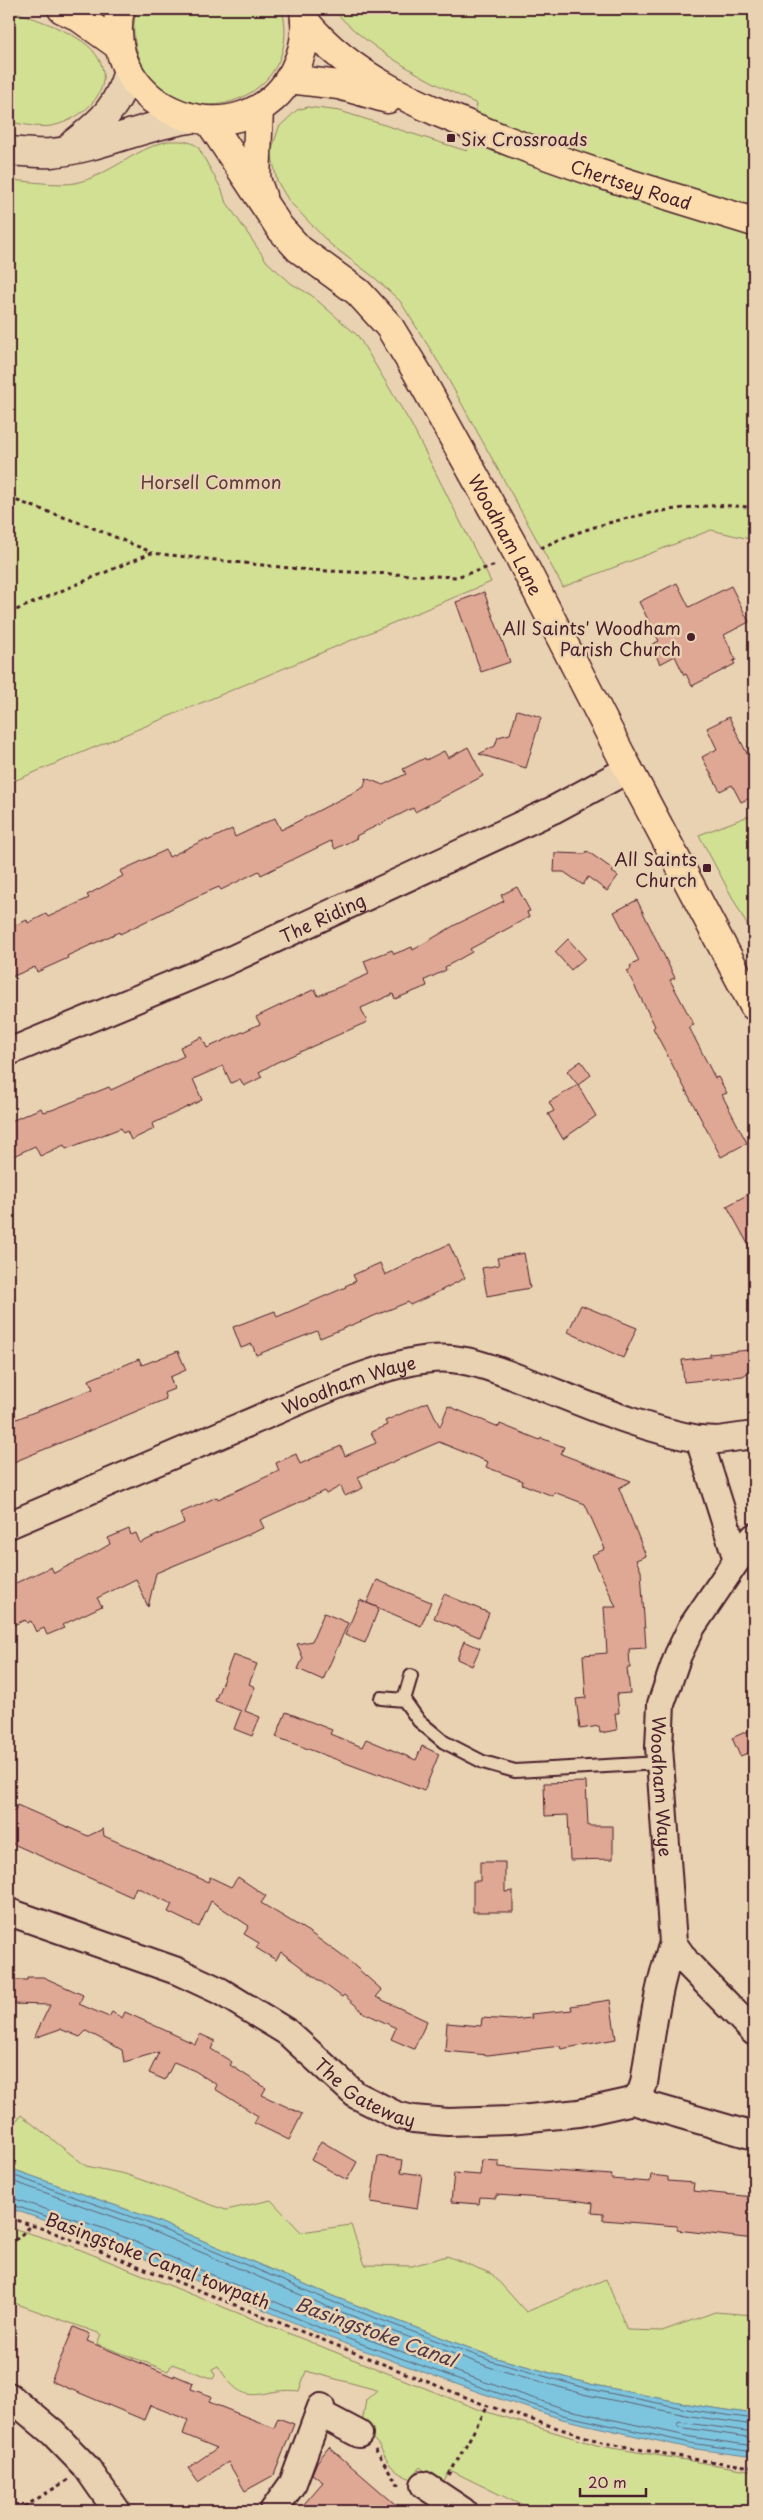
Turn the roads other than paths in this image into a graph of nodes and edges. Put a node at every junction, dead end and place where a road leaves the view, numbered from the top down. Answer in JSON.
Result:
{"nodes":[{"id":1,"x":62,"y":9,"type":"edge"},
{"id":2,"x":120,"y":9,"type":"edge"},
{"id":3,"x":304,"y":15,"type":"edge"},
{"id":4,"x":123,"y":58,"type":"junction"},
{"id":5,"x":290,"y":80,"type":"junction"},
{"id":6,"x":426,"y":108,"type":"junction"},
{"id":7,"x":259,"y":109,"type":"junction"},
{"id":8,"x":200,"y":120,"type":"junction"},
{"id":9,"x":66,"y":150,"type":"junction"},
{"id":10,"x":9,"y":151,"type":"edge"},
{"id":11,"x":266,"y":207,"type":"junction"},
{"id":12,"x":754,"y":222,"type":"edge"},
{"id":13,"x":629,"y":769,"type":"junction"},
{"id":14,"x":754,"y":1006,"type":"edge"},
{"id":15,"x":9,"y":1052,"type":"edge"},
{"id":16,"x":754,"y":1435,"type":"edge"},
{"id":17,"x":698,"y":1439,"type":"junction"},
{"id":18,"x":9,"y":1525,"type":"edge"},
{"id":19,"x":754,"y":1537,"type":"edge"},
{"id":20,"x":737,"y":1560,"type":"junction"},
{"id":21,"x":411,"y":1676,"type":"dead end"},
{"id":22,"x":381,"y":1698,"type":"dead end"},
{"id":23,"x":404,"y":1700,"type":"junction"},
{"id":24,"x":660,"y":1763,"type":"junction"},
{"id":25,"x":9,"y":1912,"type":"edge"},
{"id":26,"x":674,"y":1942,"type":"junction"},
{"id":27,"x":754,"y":2032,"type":"edge"},
{"id":28,"x":633,"y":2101,"type":"junction"},
{"id":29,"x":754,"y":2136,"type":"edge"},
{"id":30,"x":9,"y":2396,"type":"edge"},
{"id":31,"x":359,"y":2434,"type":"road end"},
{"id":32,"x":116,"y":2511,"type":"edge"},
{"id":33,"x":273,"y":2511,"type":"edge"}],
"edges":[{"from":1,"to":4,"type":"main road"},
{"from":2,"to":4,"type":"main road"},
{"from":3,"to":5,"type":"main road"},
{"from":3,"to":6,"type":"main road","name":"Chertsey Road"},
{"from":4,"to":8,"type":"main road"},
{"from":4,"to":9,"type":"street"},
{"from":5,"to":6,"type":"main road","name":"Chertsey Road"},
{"from":5,"to":7,"type":"main road"},
{"from":6,"to":12,"type":"main road","name":"Chertsey Road"},
{"from":7,"to":8,"type":"main road"},
{"from":7,"to":11,"type":"main road","name":"Woodham Lane"},
{"from":8,"to":9,"type":"street"},
{"from":8,"to":11,"type":"main road","name":"Woodham Lane"},
{"from":9,"to":10,"type":"street"},
{"from":11,"to":13,"type":"main road","name":"Woodham Lane"},
{"from":13,"to":14,"type":"main road","name":"Woodham Lane"},
{"from":13,"to":15,"type":"street","name":"The Riding"},
{"from":16,"to":17,"type":"street","name":"Woodham Waye"},
{"from":17,"to":18,"type":"street","name":"Woodham Waye"},
{"from":17,"to":20,"type":"street"},
{"from":19,"to":20,"type":"street","name":"Woodham Waye"},
{"from":20,"to":24,"type":"street","name":"Woodham Waye"},
{"from":21,"to":23,"type":"lane"},
{"from":22,"to":23,"type":"lane"},
{"from":23,"to":24,"type":"lane"},
{"from":24,"to":26,"type":"street","name":"Woodham Waye"},
{"from":25,"to":28,"type":"street","name":"The Gateway"},
{"from":26,"to":27,"type":"street","name":"Woodham Waye"},
{"from":26,"to":28,"type":"street","name":"Woodham Waye"},
{"from":28,"to":29,"type":"street","name":"The Gateway"},
{"from":30,"to":32,"type":"street"},
{"from":31,"to":33,"type":"street"}]}
